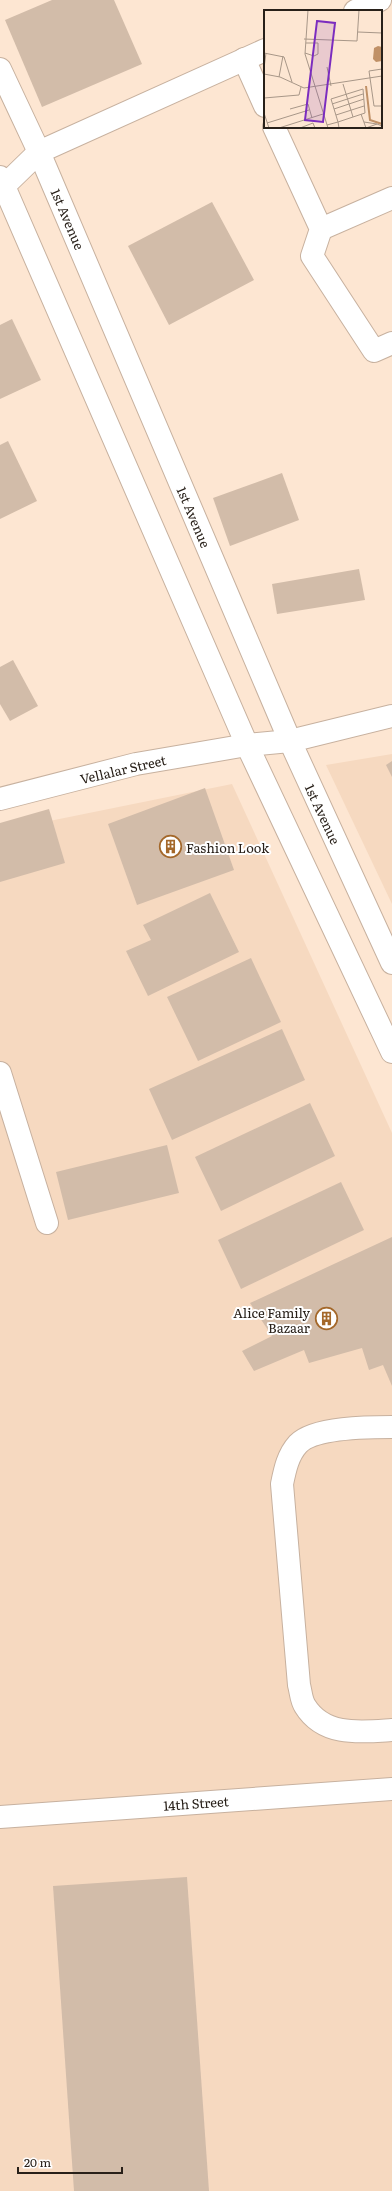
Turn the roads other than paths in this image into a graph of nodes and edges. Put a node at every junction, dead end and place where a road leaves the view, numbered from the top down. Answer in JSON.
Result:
{"nodes":[{"id":1,"x":380,"y":0,"type":"edge"},
{"id":2,"x":357,"y":10,"type":"edge"},
{"id":3,"x":264,"y":50,"type":"edge"},
{"id":4,"x":244,"y":59,"type":"junction"},
{"id":5,"x":0,"y":69,"type":"edge"},
{"id":6,"x":264,"y":104,"type":"edge"},
{"id":7,"x":274,"y":128,"type":"edge"},
{"id":8,"x":39,"y":152,"type":"junction"},
{"id":9,"x":2,"y":182,"type":"edge"},
{"id":10,"x":392,"y":198,"type":"edge"},
{"id":11,"x":320,"y":229,"type":"junction"},
{"id":12,"x":392,"y":343,"type":"edge"},
{"id":13,"x":392,"y":716,"type":"edge"},
{"id":14,"x":290,"y":741,"type":"junction"},
{"id":15,"x":247,"y":745,"type":"junction"},
{"id":16,"x":0,"y":799,"type":"edge"},
{"id":17,"x":392,"y":963,"type":"edge"},
{"id":18,"x":392,"y":1052,"type":"edge"},
{"id":19,"x":0,"y":1073,"type":"edge"},
{"id":20,"x":47,"y":1223,"type":"dead end"},
{"id":21,"x":392,"y":1427,"type":"edge"},
{"id":22,"x":392,"y":1730,"type":"edge"},
{"id":23,"x":392,"y":1789,"type":"edge"},
{"id":24,"x":0,"y":1817,"type":"edge"}],
"edges":[{"from":1,"to":2,"type":"main road"},
{"from":3,"to":4,"type":"main road"},
{"from":4,"to":6,"type":"main road"},
{"from":4,"to":8,"type":"main road"},
{"from":5,"to":8,"type":"main road","name":"1st Avenue"},
{"from":7,"to":11,"type":"main road"},
{"from":8,"to":9,"type":"main road"},
{"from":8,"to":14,"type":"main road","name":"1st Avenue"},
{"from":9,"to":15,"type":"main road"},
{"from":10,"to":11,"type":"main road"},
{"from":11,"to":12,"type":"main road"},
{"from":13,"to":14,"type":"main road","name":"Vellalar Street"},
{"from":14,"to":15,"type":"main road","name":"Vellalar Street"},
{"from":14,"to":17,"type":"main road","name":"1st Avenue"},
{"from":15,"to":16,"type":"main road","name":"Vellalar Street"},
{"from":15,"to":18,"type":"main road"},
{"from":19,"to":20,"type":"main road"},
{"from":21,"to":22,"type":"main road"},
{"from":23,"to":24,"type":"main road","name":"14th Street"}]}
